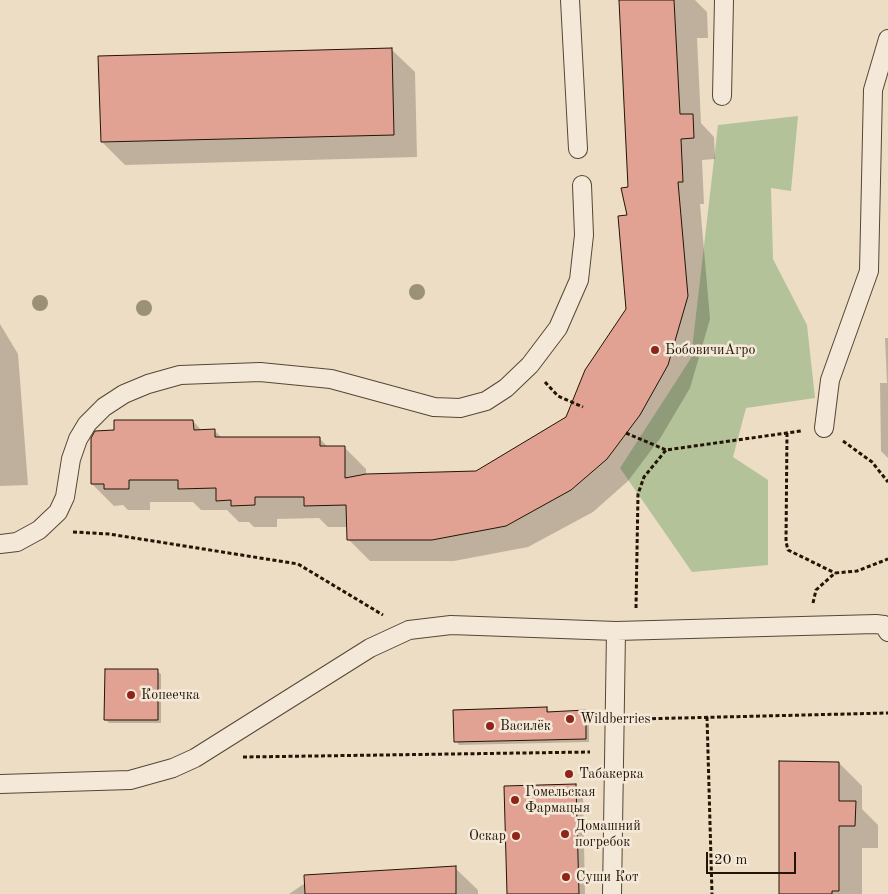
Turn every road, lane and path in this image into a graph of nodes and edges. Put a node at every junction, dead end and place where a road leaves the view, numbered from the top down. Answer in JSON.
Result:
{"nodes":[{"id":1,"x":570,"y":0,"type":"edge"},
{"id":2,"x":724,"y":0,"type":"edge"},
{"id":3,"x":888,"y":39,"type":"edge"},
{"id":4,"x":722,"y":96,"type":"dead end"},
{"id":5,"x":578,"y":149,"type":"dead end"},
{"id":6,"x":582,"y":184,"type":"dead end"},
{"id":7,"x":530,"y":365,"type":"junction"},
{"id":8,"x":583,"y":407,"type":"dead end"},
{"id":9,"x":824,"y":428,"type":"junction"},
{"id":10,"x":626,"y":433,"type":"dead end"},
{"id":11,"x":787,"y":433,"type":"junction"},
{"id":12,"x":666,"y":450,"type":"junction"},
{"id":13,"x":888,"y":482,"type":"edge"},
{"id":14,"x":39,"y":530,"type":"junction"},
{"id":15,"x":0,"y":544,"type":"edge"},
{"id":16,"x":888,"y":558,"type":"edge"},
{"id":17,"x":835,"y":573,"type":"junction"},
{"id":18,"x":809,"y":626,"type":"junction"},
{"id":19,"x":409,"y":630,"type":"junction"},
{"id":20,"x":616,"y":631,"type":"junction"},
{"id":21,"x":636,"y":631,"type":"junction"},
{"id":22,"x":888,"y":632,"type":"edge"},
{"id":23,"x":637,"y":709,"type":"dead end"},
{"id":24,"x":888,"y":713,"type":"edge"},
{"id":25,"x":707,"y":717,"type":"junction"},
{"id":26,"x":637,"y":719,"type":"junction"},
{"id":27,"x":637,"y":727,"type":"dead end"},
{"id":28,"x":614,"y":752,"type":"junction"},
{"id":29,"x":235,"y":757,"type":"dead end"},
{"id":30,"x":0,"y":784,"type":"edge"},
{"id":31,"x":612,"y":894,"type":"edge"},
{"id":32,"x":712,"y":894,"type":"edge"}],
"edges":[{"from":1,"to":5,"type":"lane"},
{"from":2,"to":4,"type":"lane"},
{"from":3,"to":9,"type":"lane"},
{"from":6,"to":7,"type":"lane"},
{"from":7,"to":8,"type":"path"},
{"from":7,"to":14,"type":"lane"},
{"from":9,"to":11,"type":"path"},
{"from":9,"to":13,"type":"path"},
{"from":10,"to":12,"type":"path"},
{"from":11,"to":12,"type":"path"},
{"from":11,"to":17,"type":"path"},
{"from":12,"to":21,"type":"path"},
{"from":14,"to":15,"type":"lane"},
{"from":14,"to":19,"type":"path"},
{"from":16,"to":17,"type":"path"},
{"from":17,"to":18,"type":"path"},
{"from":18,"to":21,"type":"lane"},
{"from":18,"to":22,"type":"lane"},
{"from":19,"to":20,"type":"lane"},
{"from":19,"to":30,"type":"lane"},
{"from":20,"to":21,"type":"lane"},
{"from":20,"to":28,"type":"lane"},
{"from":23,"to":26,"type":"path"},
{"from":24,"to":25,"type":"path"},
{"from":25,"to":26,"type":"path"},
{"from":25,"to":32,"type":"path"},
{"from":26,"to":27,"type":"path"},
{"from":28,"to":29,"type":"path"},
{"from":28,"to":31,"type":"lane"}]}
